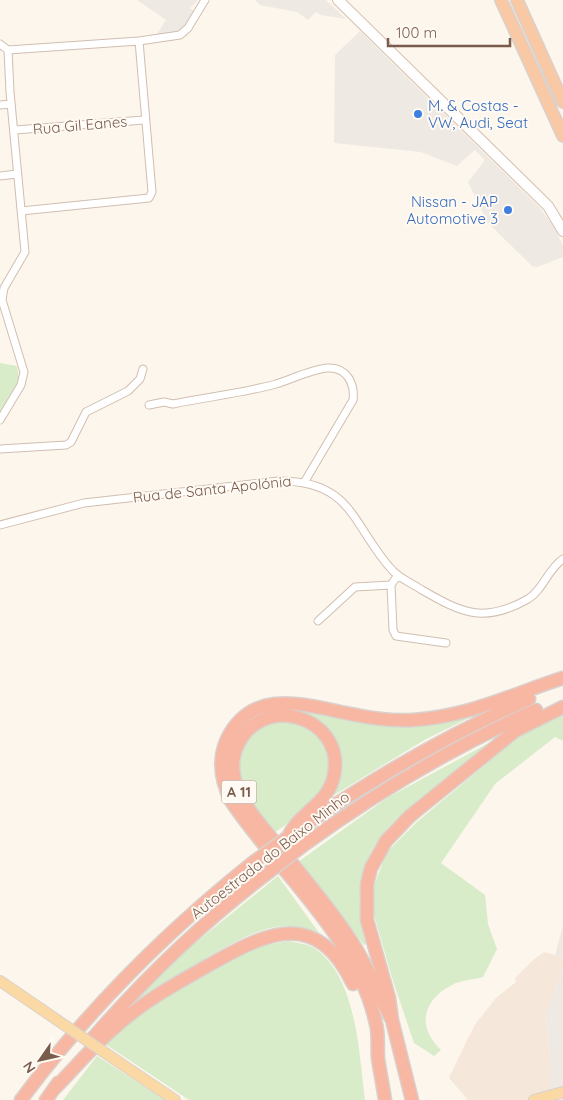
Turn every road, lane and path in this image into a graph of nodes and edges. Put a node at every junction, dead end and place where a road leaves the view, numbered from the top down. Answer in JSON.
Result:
{"nodes":[{"id":1,"x":206,"y":0,"type":"edge"},
{"id":2,"x":338,"y":0,"type":"edge"},
{"id":3,"x":501,"y":0,"type":"edge"},
{"id":4,"x":516,"y":0,"type":"edge"},
{"id":5,"x":139,"y":41,"type":"junction"},
{"id":6,"x":0,"y":44,"type":"edge"},
{"id":7,"x":8,"y":50,"type":"junction"},
{"id":8,"x":563,"y":102,"type":"edge"},
{"id":9,"x":0,"y":104,"type":"edge"},
{"id":10,"x":11,"y":104,"type":"junction"},
{"id":11,"x":144,"y":120,"type":"junction"},
{"id":12,"x":15,"y":130,"type":"junction"},
{"id":13,"x":563,"y":136,"type":"edge"},
{"id":14,"x":18,"y":174,"type":"junction"},
{"id":15,"x":0,"y":176,"type":"edge"},
{"id":16,"x":21,"y":211,"type":"junction"},
{"id":17,"x":563,"y":231,"type":"edge"},
{"id":18,"x":143,"y":369,"type":"dead end"},
{"id":19,"x":149,"y":405,"type":"dead end"},
{"id":20,"x":0,"y":420,"type":"edge"},
{"id":21,"x":0,"y":448,"type":"edge"},
{"id":22,"x":305,"y":481,"type":"junction"},
{"id":23,"x":0,"y":525,"type":"edge"},
{"id":24,"x":563,"y":560,"type":"edge"},
{"id":25,"x":398,"y":575,"type":"junction"},
{"id":26,"x":391,"y":585,"type":"junction"},
{"id":27,"x":318,"y":621,"type":"dead end"},
{"id":28,"x":446,"y":643,"type":"dead end"},
{"id":29,"x":563,"y":678,"type":"edge"},
{"id":30,"x":563,"y":684,"type":"edge"},
{"id":31,"x":563,"y":700,"type":"edge"},
{"id":32,"x":563,"y":706,"type":"edge"},
{"id":33,"x":288,"y":837,"type":"junction"},
{"id":34,"x":0,"y":982,"type":"edge"},
{"id":35,"x":392,"y":1020,"type":"junction"},
{"id":36,"x":378,"y":1057,"type":"junction"},
{"id":37,"x":54,"y":1089,"type":"junction"},
{"id":38,"x":563,"y":1092,"type":"edge"},
{"id":39,"x":21,"y":1100,"type":"edge"},
{"id":40,"x":46,"y":1100,"type":"edge"},
{"id":41,"x":175,"y":1100,"type":"edge"},
{"id":42,"x":385,"y":1100,"type":"edge"},
{"id":43,"x":412,"y":1100,"type":"edge"},
{"id":44,"x":534,"y":1100,"type":"edge"}],
"edges":[{"from":1,"to":5,"type":"street"},
{"from":2,"to":17,"type":"main road"},
{"from":3,"to":13,"type":"highway"},
{"from":4,"to":8,"type":"highway"},
{"from":5,"to":7,"type":"street"},
{"from":5,"to":11,"type":"street"},
{"from":6,"to":7,"type":"street"},
{"from":7,"to":10,"type":"street"},
{"from":9,"to":10,"type":"street"},
{"from":10,"to":12,"type":"street"},
{"from":11,"to":12,"type":"street","name":"Rua Gil Eanes"},
{"from":11,"to":16,"type":"street"},
{"from":12,"to":14,"type":"street"},
{"from":14,"to":15,"type":"street"},
{"from":14,"to":16,"type":"street"},
{"from":16,"to":20,"type":"street"},
{"from":18,"to":21,"type":"street"},
{"from":19,"to":22,"type":"street"},
{"from":22,"to":23,"type":"street","name":"Rua de Santa Apolónia"},
{"from":22,"to":25,"type":"street","name":"Rua de Santa Apolónia"},
{"from":24,"to":25,"type":"street","name":"Rua de Santa Apolónia"},
{"from":25,"to":26,"type":"street"},
{"from":26,"to":27,"type":"street"},
{"from":26,"to":28,"type":"street"},
{"from":29,"to":36,"type":"highway"},
{"from":30,"to":33,"type":"highway","name":"Autoestrada do Baixo Minho","number":"A 11"},
{"from":31,"to":37,"type":"highway","name":"Autoestrada do Baixo Minho","bridge":true},
{"from":32,"to":35,"type":"highway","number":"A 11"},
{"from":33,"to":35,"type":"highway","number":"A 11"},
{"from":33,"to":39,"type":"highway","name":"Autoestrada do Baixo Minho","number":"A 11","bridge":true},
{"from":34,"to":41,"type":"main road","bridge":true},
{"from":35,"to":43,"type":"highway","number":"A 11"},
{"from":36,"to":37,"type":"highway"},
{"from":36,"to":42,"type":"highway"},
{"from":37,"to":40,"type":"highway","name":"Autoestrada do Baixo Minho"},
{"from":38,"to":44,"type":"main road"}]}
